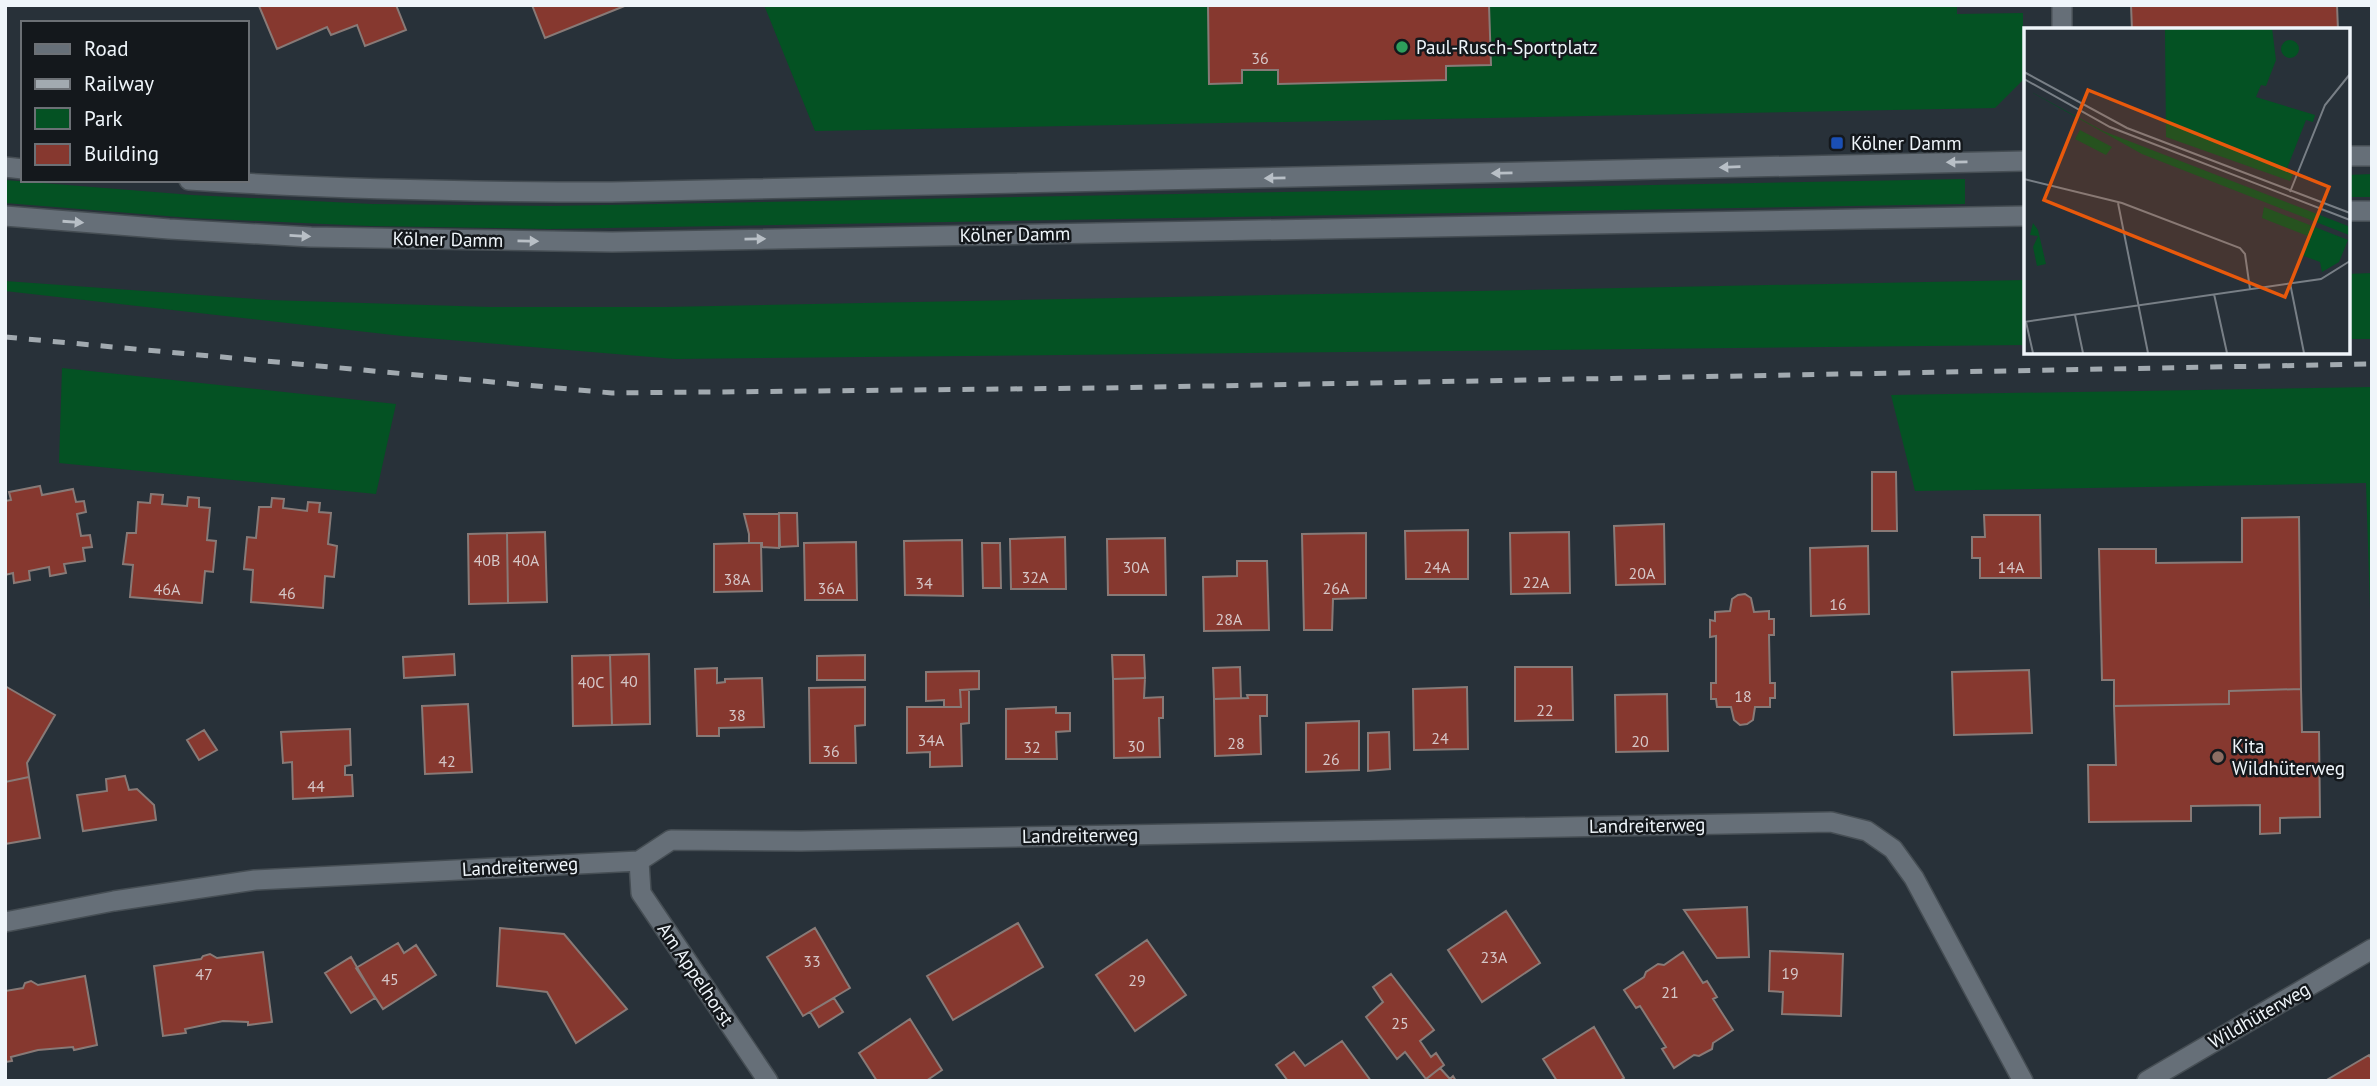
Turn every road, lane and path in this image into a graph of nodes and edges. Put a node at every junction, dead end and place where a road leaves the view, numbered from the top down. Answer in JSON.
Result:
{"nodes":[{"id":1,"x":2062,"y":5,"type":"edge"},
{"id":2,"x":2062,"y":28,"type":"edge"},
{"id":3,"x":2349,"y":156,"type":"edge"},
{"id":4,"x":2372,"y":156,"type":"edge"},
{"id":5,"x":2024,"y":161,"type":"edge"},
{"id":6,"x":222,"y":182,"type":"edge"},
{"id":7,"x":2349,"y":211,"type":"edge"},
{"id":8,"x":2372,"y":211,"type":"edge"},
{"id":9,"x":5,"y":216,"type":"edge"},
{"id":10,"x":2024,"y":216,"type":"edge"},
{"id":11,"x":639,"y":861,"type":"junction"},
{"id":12,"x":5,"y":922,"type":"edge"},
{"id":13,"x":2372,"y":950,"type":"edge"},
{"id":14,"x":768,"y":1081,"type":"edge"},
{"id":15,"x":2023,"y":1081,"type":"edge"},
{"id":16,"x":2147,"y":1081,"type":"edge"}],
"edges":[{"from":1,"to":2,"type":"street"},
{"from":3,"to":4,"type":"street"},
{"from":5,"to":6,"type":"street","one_way":true},
{"from":7,"to":8,"type":"street"},
{"from":9,"to":10,"type":"street","name":"Kölner Damm","one_way":true},
{"from":11,"to":12,"type":"street","name":"Landreiterweg"},
{"from":11,"to":14,"type":"street","name":"Am Appelhorst"},
{"from":11,"to":15,"type":"street","name":"Landreiterweg"},
{"from":13,"to":16,"type":"street","name":"Wildhüterweg"}]}
